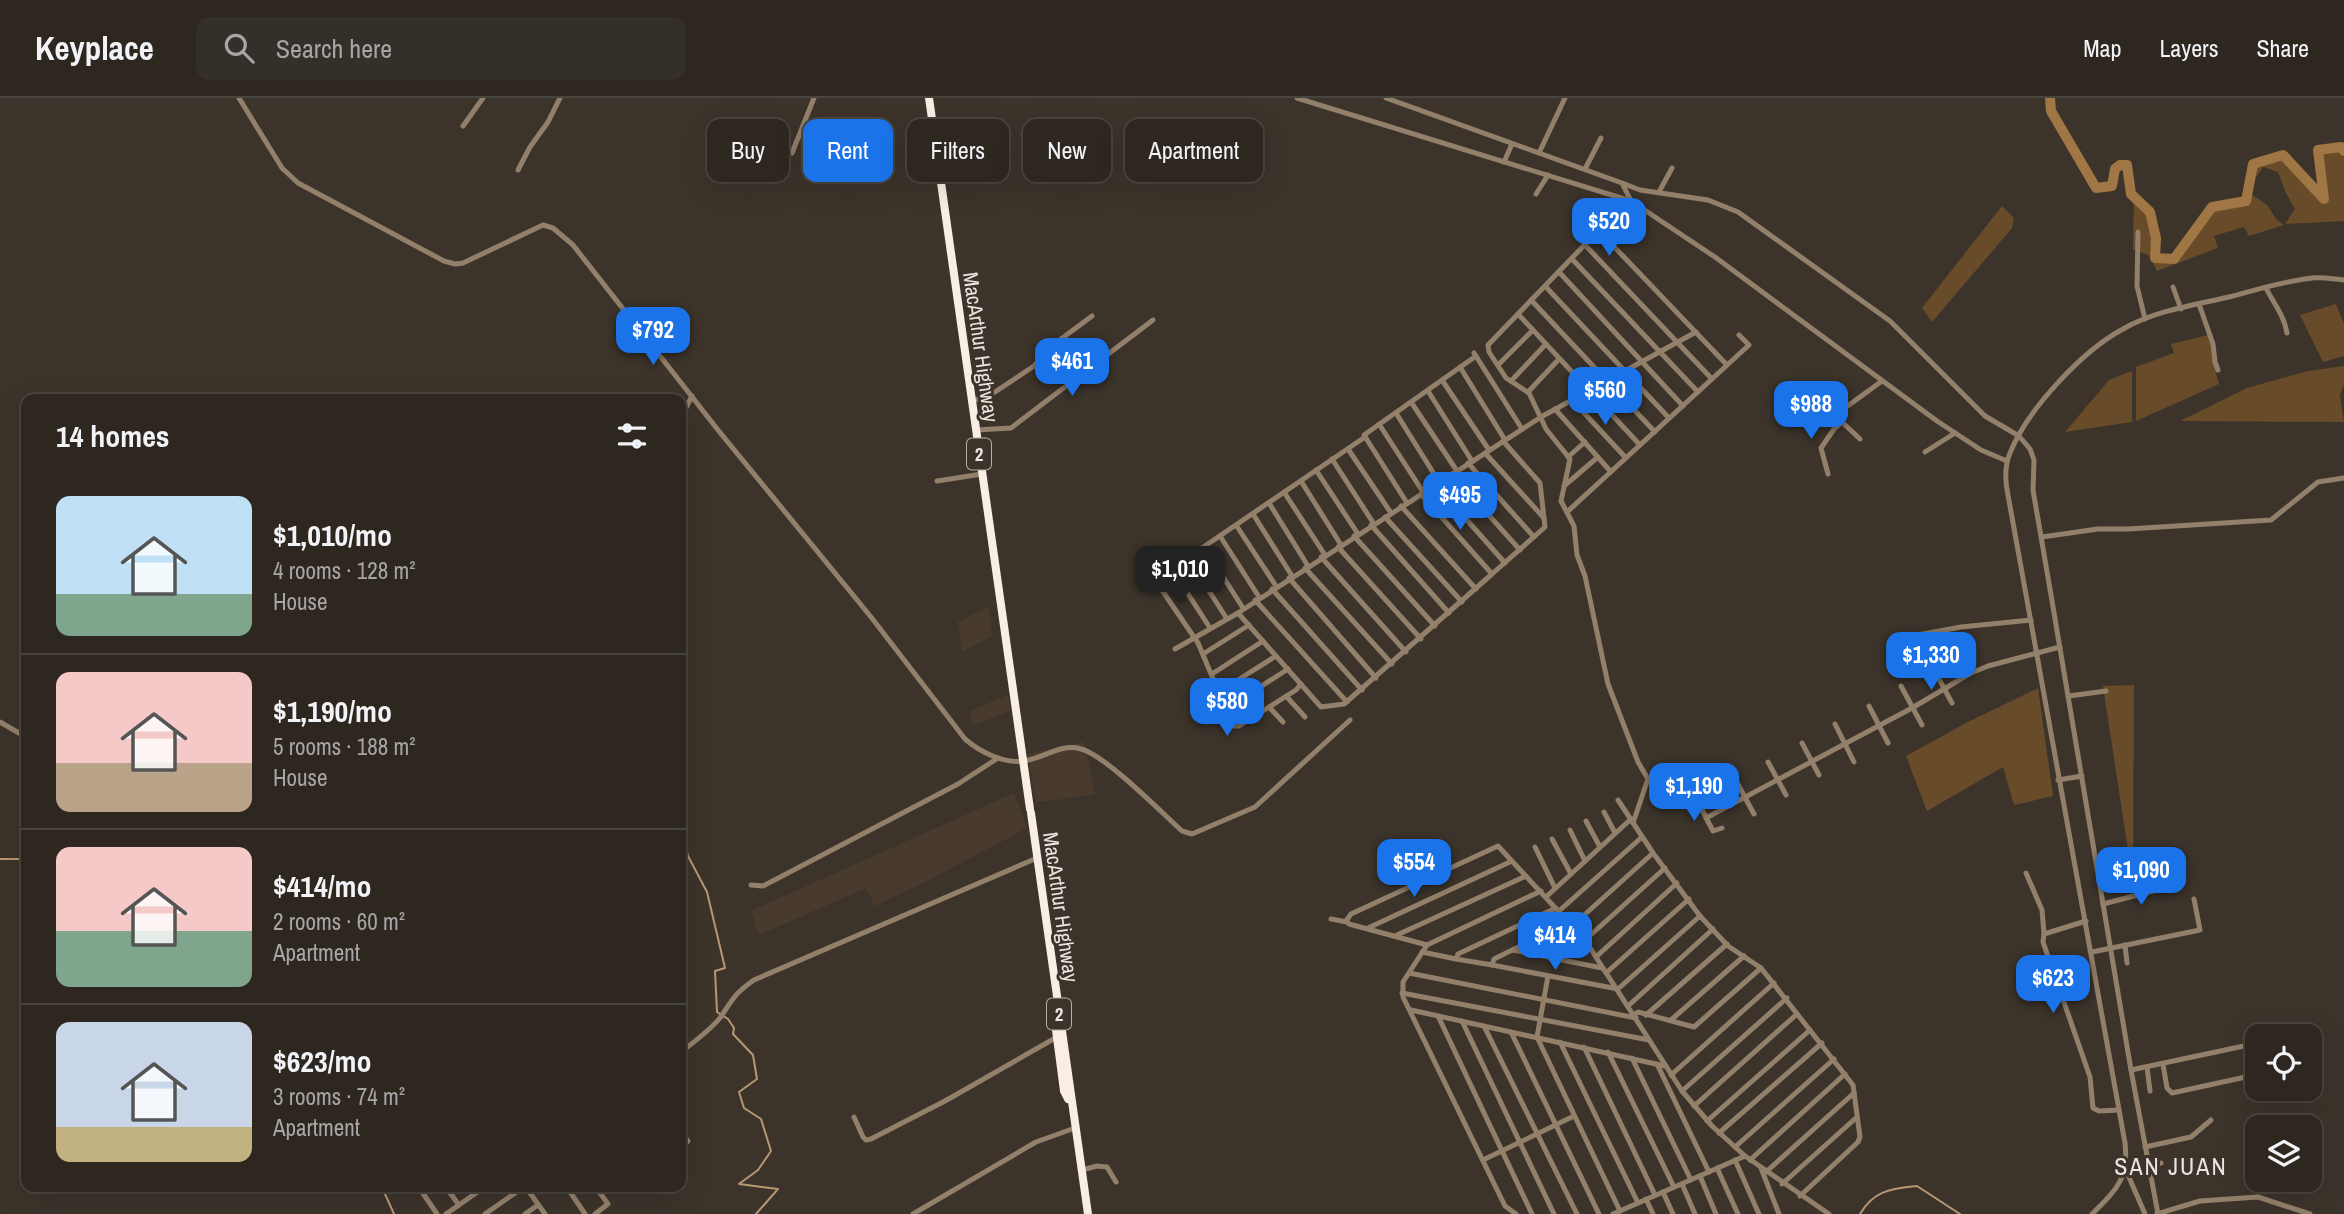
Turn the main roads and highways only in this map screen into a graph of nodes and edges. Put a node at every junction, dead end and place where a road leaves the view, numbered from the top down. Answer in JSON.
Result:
{"nodes":[{"id":1,"x":929,"y":98,"type":"edge"},
{"id":2,"x":1056,"y":995,"type":"junction"},
{"id":3,"x":1072,"y":1107,"type":"junction"},
{"id":4,"x":1088,"y":1214,"type":"edge"}],
"edges":[{"from":1,"to":2,"type":"highway","name":"MacArthur Highway","number":"2"},
{"from":2,"to":3,"type":"highway","name":"MacArthur Highway","number":"2"},
{"from":2,"to":3,"type":"highway"},
{"from":3,"to":4,"type":"highway","name":"MacArthur Highway","number":"2"}]}
